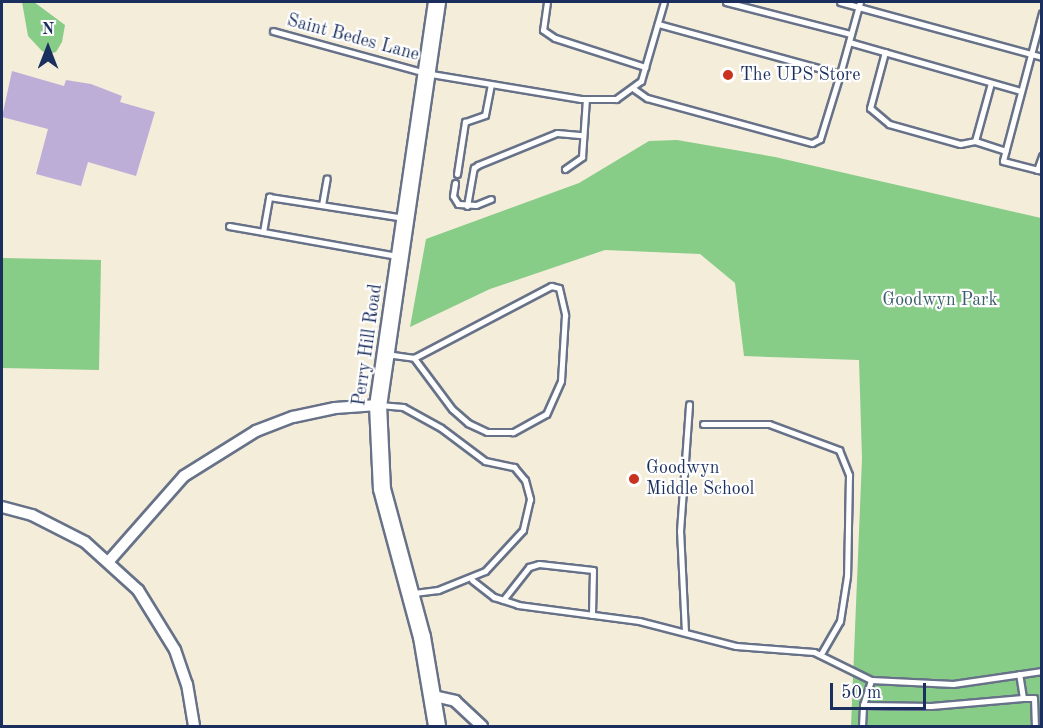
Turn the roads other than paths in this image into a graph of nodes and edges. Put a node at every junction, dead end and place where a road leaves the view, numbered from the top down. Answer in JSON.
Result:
{"nodes":[{"id":1,"x":436,"y":2,"type":"edge"},
{"id":2,"x":547,"y":2,"type":"edge"},
{"id":3,"x":664,"y":2,"type":"edge"},
{"id":4,"x":726,"y":2,"type":"edge"},
{"id":5,"x":840,"y":2,"type":"edge"},
{"id":6,"x":859,"y":4,"type":"edge"},
{"id":7,"x":1041,"y":13,"type":"edge"},
{"id":8,"x":658,"y":24,"type":"junction"},
{"id":9,"x":273,"y":31,"type":"dead end"},
{"id":10,"x":851,"y":34,"type":"junction"},
{"id":11,"x":849,"y":42,"type":"junction"},
{"id":12,"x":885,"y":52,"type":"junction"},
{"id":13,"x":1031,"y":54,"type":"junction"},
{"id":14,"x":1041,"y":57,"type":"edge"},
{"id":15,"x":645,"y":67,"type":"junction"},
{"id":16,"x":425,"y":73,"type":"junction"},
{"id":17,"x":840,"y":74,"type":"junction"},
{"id":18,"x":991,"y":82,"type":"junction"},
{"id":19,"x":491,"y":85,"type":"junction"},
{"id":20,"x":634,"y":89,"type":"junction"},
{"id":21,"x":1021,"y":91,"type":"junction"},
{"id":22,"x":586,"y":99,"type":"junction"},
{"id":23,"x":582,"y":135,"type":"junction"},
{"id":24,"x":975,"y":141,"type":"junction"},
{"id":25,"x":1005,"y":151,"type":"junction"},
{"id":26,"x":1041,"y":156,"type":"edge"},
{"id":27,"x":566,"y":169,"type":"dead end"},
{"id":28,"x":1039,"y":171,"type":"edge"},
{"id":29,"x":457,"y":174,"type":"dead end"},
{"id":30,"x":327,"y":178,"type":"dead end"},
{"id":31,"x":455,"y":183,"type":"dead end"},
{"id":32,"x":491,"y":199,"type":"dead end"},
{"id":33,"x":322,"y":205,"type":"junction"},
{"id":34,"x":467,"y":206,"type":"junction"},
{"id":35,"x":406,"y":218,"type":"junction"},
{"id":36,"x":229,"y":226,"type":"dead end"},
{"id":37,"x":263,"y":232,"type":"junction"},
{"id":38,"x":401,"y":256,"type":"junction"},
{"id":39,"x":386,"y":354,"type":"junction"},
{"id":40,"x":414,"y":358,"type":"junction"},
{"id":41,"x":689,"y":404,"type":"dead end"},
{"id":42,"x":378,"y":405,"type":"junction"},
{"id":43,"x":703,"y":424,"type":"dead end"},
{"id":44,"x":2,"y":507,"type":"edge"},
{"id":45,"x":109,"y":561,"type":"junction"},
{"id":46,"x":472,"y":580,"type":"junction"},
{"id":47,"x":411,"y":593,"type":"junction"},
{"id":48,"x":503,"y":600,"type":"junction"},
{"id":49,"x":592,"y":615,"type":"junction"},
{"id":50,"x":686,"y":632,"type":"junction"},
{"id":51,"x":820,"y":655,"type":"junction"},
{"id":52,"x":1041,"y":670,"type":"edge"},
{"id":53,"x":1019,"y":674,"type":"junction"},
{"id":54,"x":871,"y":680,"type":"junction"},
{"id":55,"x":434,"y":696,"type":"junction"},
{"id":56,"x":1023,"y":698,"type":"junction"},
{"id":57,"x":863,"y":705,"type":"junction"},
{"id":58,"x":195,"y":726,"type":"edge"},
{"id":59,"x":437,"y":726,"type":"edge"},
{"id":60,"x":482,"y":726,"type":"edge"},
{"id":61,"x":862,"y":726,"type":"edge"},
{"id":62,"x":1035,"y":726,"type":"edge"}],
"edges":[{"from":1,"to":16,"type":"main road","name":"Perry Hill Road"},
{"from":2,"to":15,"type":"lane"},
{"from":3,"to":8,"type":"lane"},
{"from":4,"to":10,"type":"lane"},
{"from":5,"to":6,"type":"lane"},
{"from":6,"to":10,"type":"lane"},
{"from":6,"to":13,"type":"lane"},
{"from":7,"to":13,"type":"lane"},
{"from":8,"to":15,"type":"lane"},
{"from":8,"to":17,"type":"lane"},
{"from":9,"to":16,"type":"lane","name":"Saint Bedes Lane"},
{"from":10,"to":11,"type":"lane"},
{"from":11,"to":12,"type":"lane"},
{"from":11,"to":17,"type":"lane"},
{"from":12,"to":18,"type":"lane"},
{"from":12,"to":24,"type":"lane"},
{"from":13,"to":14,"type":"lane"},
{"from":13,"to":21,"type":"lane"},
{"from":15,"to":20,"type":"lane"},
{"from":16,"to":19,"type":"lane","name":"Saint Bedes Lane"},
{"from":16,"to":35,"type":"main road","name":"Perry Hill Road"},
{"from":17,"to":20,"type":"lane"},
{"from":18,"to":21,"type":"lane"},
{"from":18,"to":24,"type":"lane"},
{"from":19,"to":22,"type":"lane","name":"Saint Bedes Lane"},
{"from":19,"to":29,"type":"lane"},
{"from":20,"to":22,"type":"lane","name":"Saint Bedes Lane"},
{"from":21,"to":25,"type":"lane"},
{"from":22,"to":23,"type":"lane"},
{"from":23,"to":27,"type":"lane"},
{"from":23,"to":34,"type":"lane"},
{"from":24,"to":25,"type":"lane"},
{"from":25,"to":28,"type":"lane"},
{"from":26,"to":28,"type":"lane"},
{"from":30,"to":33,"type":"lane"},
{"from":31,"to":34,"type":"lane"},
{"from":32,"to":34,"type":"lane"},
{"from":33,"to":35,"type":"lane"},
{"from":33,"to":37,"type":"lane"},
{"from":35,"to":38,"type":"main road","name":"Perry Hill Road"},
{"from":36,"to":37,"type":"lane"},
{"from":37,"to":38,"type":"lane"},
{"from":38,"to":39,"type":"main road","name":"Perry Hill Road"},
{"from":39,"to":40,"type":"lane"},
{"from":39,"to":42,"type":"main road","name":"Perry Hill Road"},
{"from":40,"to":40,"type":"lane"},
{"from":41,"to":50,"type":"lane"},
{"from":42,"to":45,"type":"street"},
{"from":42,"to":46,"type":"lane"},
{"from":42,"to":47,"type":"main road","name":"Perry Hill Road"},
{"from":43,"to":51,"type":"lane"},
{"from":44,"to":45,"type":"street"},
{"from":45,"to":58,"type":"street"},
{"from":46,"to":47,"type":"lane"},
{"from":46,"to":48,"type":"lane"},
{"from":47,"to":55,"type":"main road","name":"Perry Hill Road"},
{"from":48,"to":49,"type":"lane"},
{"from":48,"to":49,"type":"lane"},
{"from":49,"to":50,"type":"lane"},
{"from":50,"to":51,"type":"lane"},
{"from":51,"to":54,"type":"lane"},
{"from":52,"to":53,"type":"lane"},
{"from":53,"to":54,"type":"lane"},
{"from":53,"to":56,"type":"lane"},
{"from":54,"to":57,"type":"lane"},
{"from":55,"to":59,"type":"main road","name":"Perry Hill Road"},
{"from":55,"to":60,"type":"street"},
{"from":56,"to":57,"type":"lane"},
{"from":56,"to":62,"type":"lane"},
{"from":57,"to":61,"type":"lane"}]}
